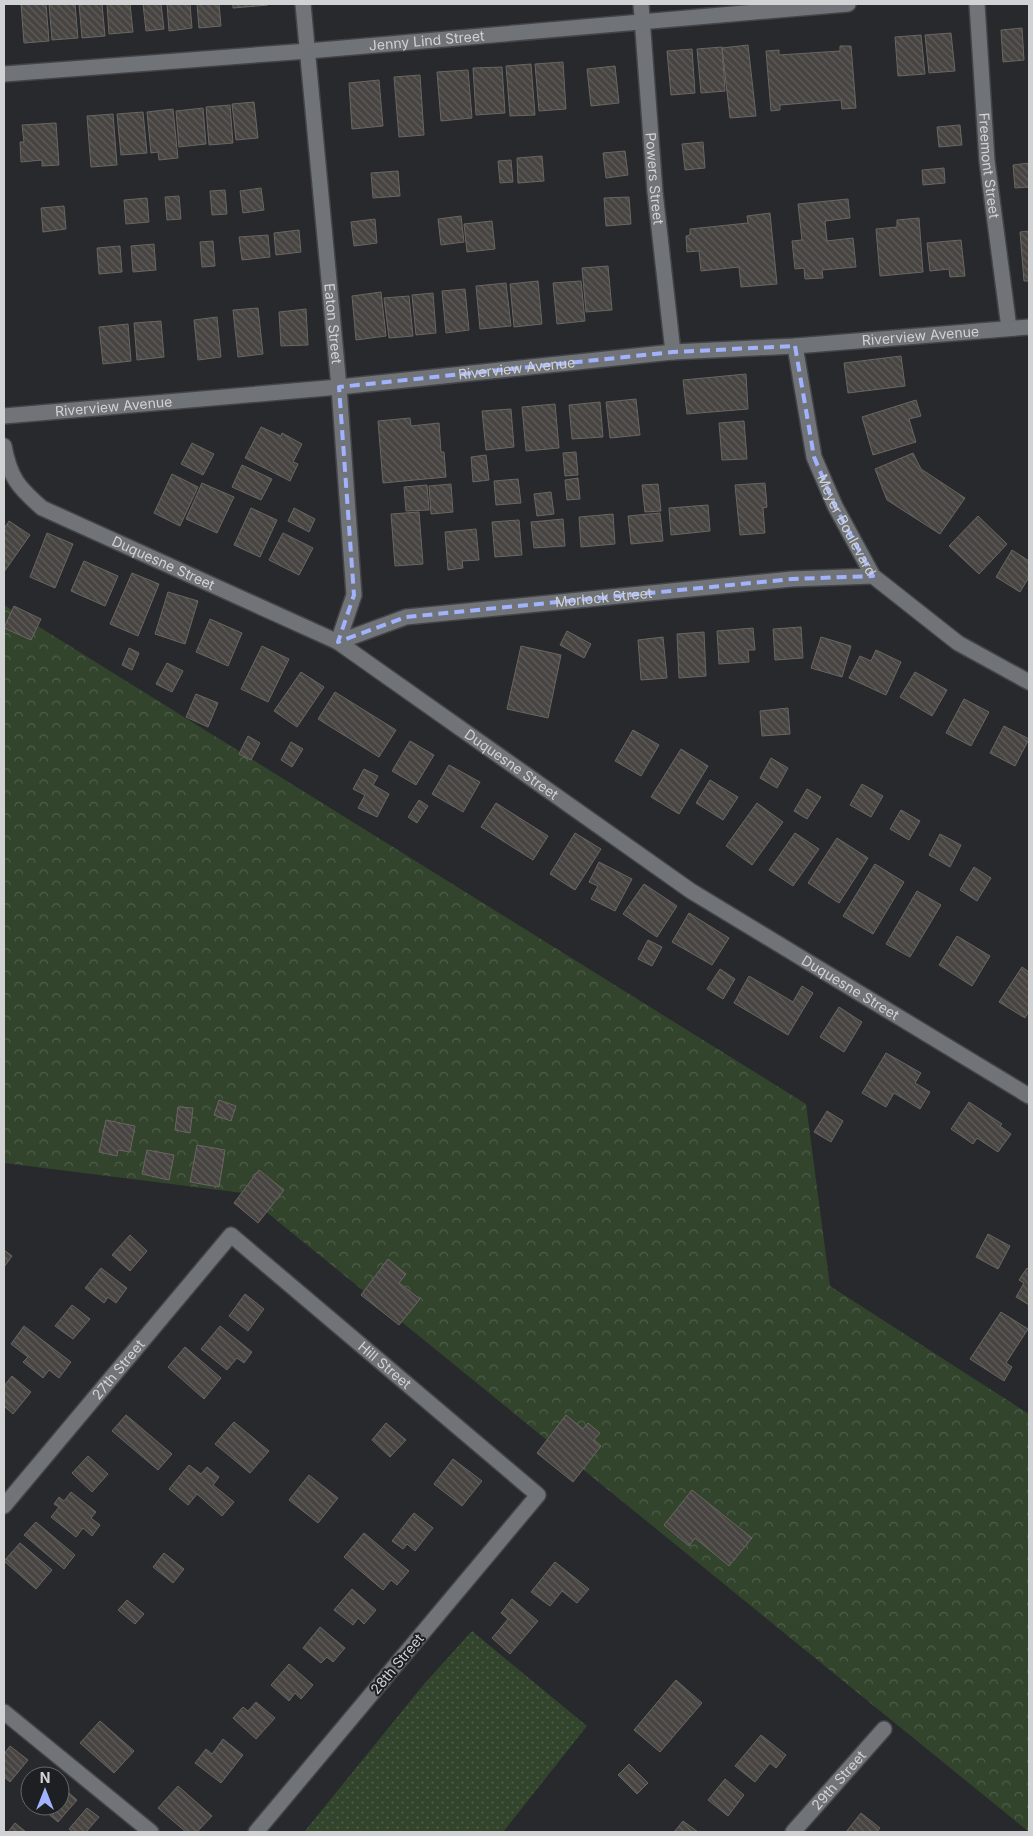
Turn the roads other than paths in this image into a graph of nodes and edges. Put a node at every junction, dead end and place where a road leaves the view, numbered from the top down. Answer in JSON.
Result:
{"nodes":[{"id":1,"x":303,"y":4,"type":"edge"},
{"id":2,"x":641,"y":4,"type":"edge"},
{"id":3,"x":848,"y":4,"type":"edge"},
{"id":4,"x":976,"y":4,"type":"edge"},
{"id":5,"x":643,"y":23,"type":"junction"},
{"id":6,"x":308,"y":52,"type":"junction"},
{"id":7,"x":4,"y":74,"type":"edge"},
{"id":8,"x":1029,"y":327,"type":"edge"},
{"id":9,"x":1009,"y":328,"type":"junction"},
{"id":10,"x":795,"y":346,"type":"junction"},
{"id":11,"x":673,"y":352,"type":"junction"},
{"id":12,"x":340,"y":387,"type":"junction"},
{"id":13,"x":4,"y":416,"type":"edge"},
{"id":14,"x":4,"y":446,"type":"edge"},
{"id":15,"x":874,"y":576,"type":"junction"},
{"id":16,"x":338,"y":642,"type":"junction"},
{"id":17,"x":1029,"y":682,"type":"edge"},
{"id":18,"x":1029,"y":1096,"type":"edge"},
{"id":19,"x":231,"y":1235,"type":"joint"},
{"id":20,"x":538,"y":1495,"type":"joint"},
{"id":21,"x":4,"y":1506,"type":"edge"},
{"id":22,"x":4,"y":1712,"type":"edge"},
{"id":23,"x":884,"y":1729,"type":"dead end"},
{"id":24,"x":151,"y":1832,"type":"edge"},
{"id":25,"x":256,"y":1832,"type":"edge"},
{"id":26,"x":793,"y":1832,"type":"edge"}],
"edges":[{"from":1,"to":6,"type":"street","name":"Eaton Street"},
{"from":2,"to":5,"type":"street","name":"Powers Street"},
{"from":3,"to":5,"type":"street","name":"Jenny Lind Street"},
{"from":4,"to":9,"type":"street","name":"Freemont Street"},
{"from":5,"to":6,"type":"street","name":"Jenny Lind Street"},
{"from":5,"to":11,"type":"street","name":"Powers Street"},
{"from":6,"to":7,"type":"street","name":"Jenny Lind Street"},
{"from":6,"to":12,"type":"street","name":"Eaton Street"},
{"from":8,"to":9,"type":"street","name":"Riverview Avenue"},
{"from":9,"to":10,"type":"street","name":"Riverview Avenue"},
{"from":10,"to":11,"type":"street","name":"Riverview Avenue"},
{"from":10,"to":15,"type":"street","name":"Meyer Boulevard"},
{"from":11,"to":12,"type":"street","name":"Riverview Avenue"},
{"from":12,"to":13,"type":"street","name":"Riverview Avenue"},
{"from":12,"to":16,"type":"street","name":"Eaton Street"},
{"from":14,"to":16,"type":"street","name":"Duquesne Street"},
{"from":15,"to":16,"type":"street","name":"Morlock Street"},
{"from":15,"to":17,"type":"street","name":"Meyer Boulevard"},
{"from":16,"to":18,"type":"street","name":"Duquesne Street"},
{"from":19,"to":20,"type":"street","name":"Hill Street"},
{"from":19,"to":21,"type":"street","name":"27th Street"},
{"from":20,"to":25,"type":"street","name":"28th Street"},
{"from":22,"to":24,"type":"street"},
{"from":23,"to":26,"type":"street","name":"29th Street"}]}
